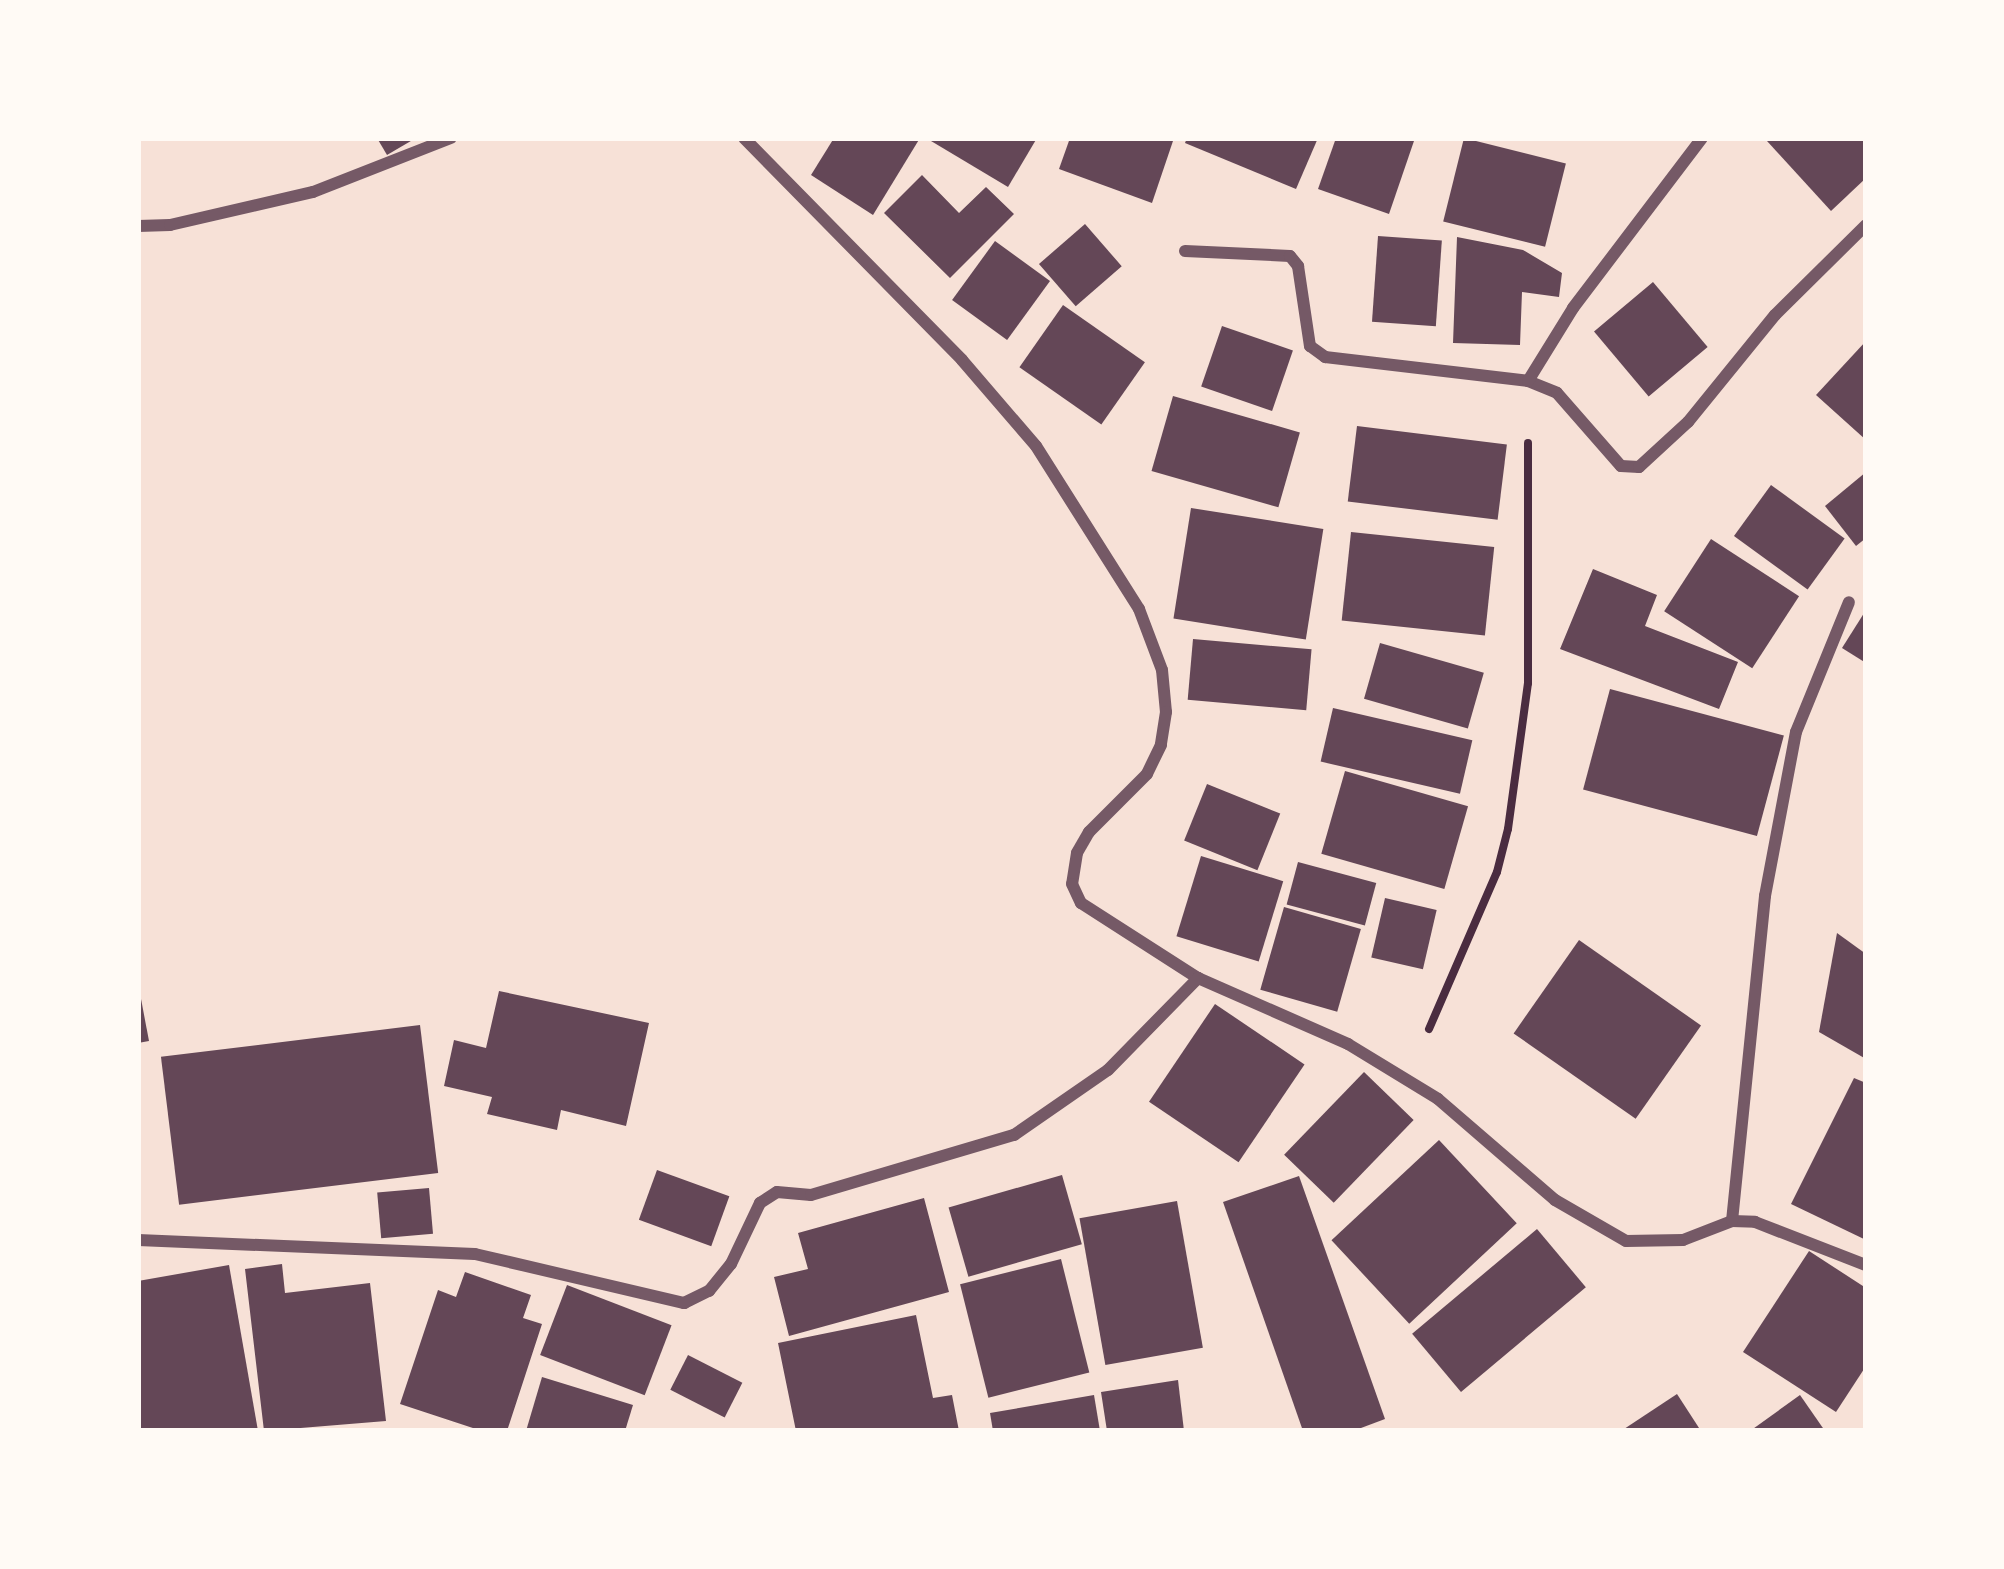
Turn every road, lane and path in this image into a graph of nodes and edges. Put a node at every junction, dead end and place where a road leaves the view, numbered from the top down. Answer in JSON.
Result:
{"nodes":[{"id":1,"x":452,"y":138,"type":"edge"},
{"id":2,"x":1702,"y":138,"type":"edge"},
{"id":3,"x":747,"y":139,"type":"edge"},
{"id":4,"x":1866,"y":225,"type":"edge"},
{"id":5,"x":138,"y":226,"type":"edge"},
{"id":6,"x":1185,"y":251,"type":"dead end"},
{"id":7,"x":1528,"y":381,"type":"junction"},
{"id":8,"x":1849,"y":602,"type":"dead end"},
{"id":9,"x":1198,"y":978,"type":"junction"},
{"id":10,"x":1407,"y":1080,"type":"junction"},
{"id":11,"x":1732,"y":1221,"type":"junction"},
{"id":12,"x":138,"y":1240,"type":"edge"},
{"id":13,"x":1866,"y":1265,"type":"edge"}],
"edges":[{"from":1,"to":5,"type":"street"},
{"from":2,"to":7,"type":"street"},
{"from":3,"to":9,"type":"street"},
{"from":4,"to":7,"type":"street"},
{"from":6,"to":7,"type":"street"},
{"from":7,"to":10,"type":"path"},
{"from":8,"to":11,"type":"street"},
{"from":9,"to":10,"type":"street"},
{"from":9,"to":12,"type":"street"},
{"from":10,"to":11,"type":"street"},
{"from":11,"to":13,"type":"street"}]}
